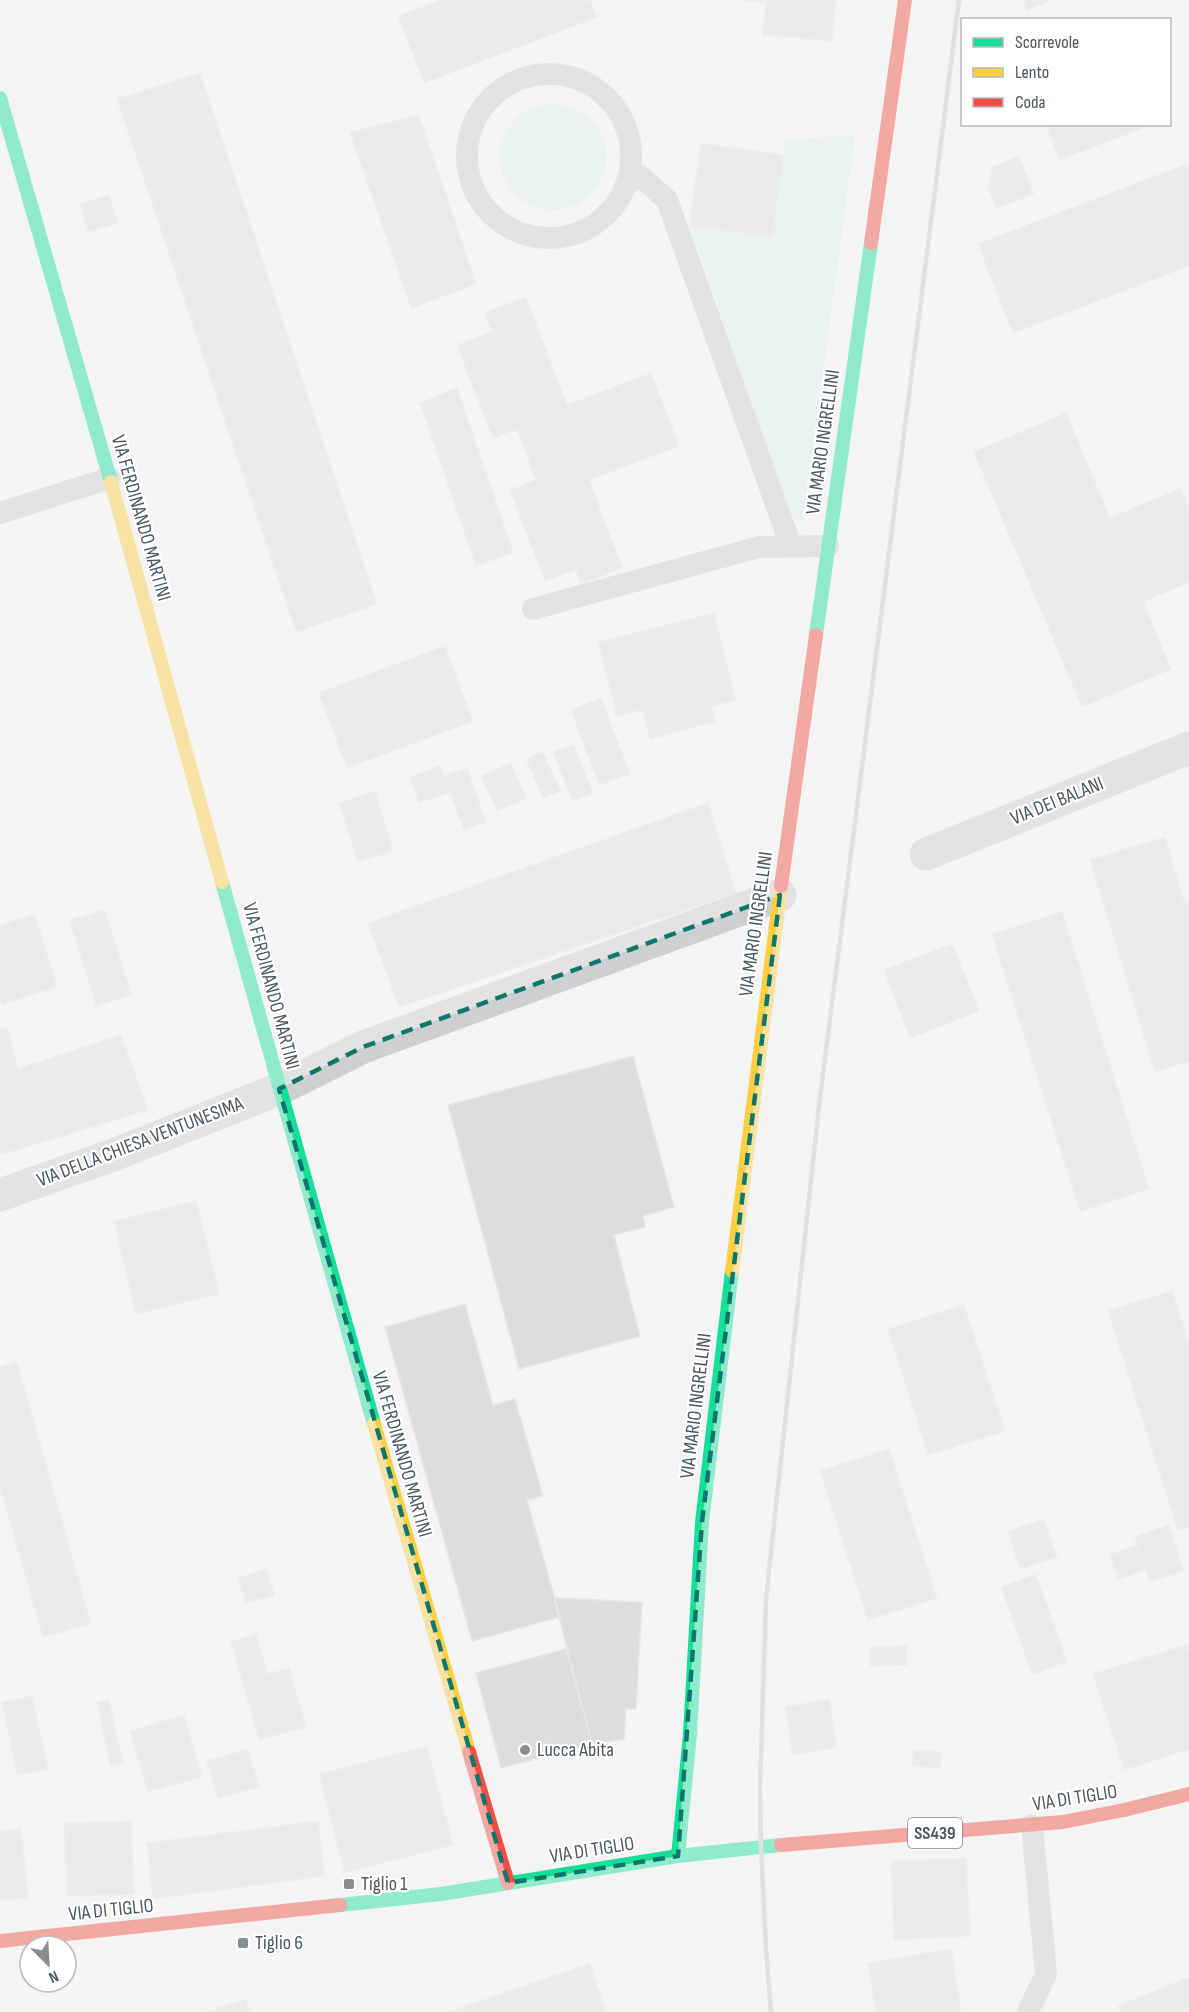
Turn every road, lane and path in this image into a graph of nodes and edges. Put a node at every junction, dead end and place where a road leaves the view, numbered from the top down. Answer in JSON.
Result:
{"nodes":[{"id":1,"x":905,"y":0,"type":"edge"},
{"id":2,"x":0,"y":98,"type":"edge"},
{"id":3,"x":627,"y":185,"type":"junction"},
{"id":4,"x":110,"y":477,"type":"junction"},
{"id":5,"x":0,"y":513,"type":"edge"},
{"id":6,"x":791,"y":546,"type":"junction"},
{"id":7,"x":828,"y":546,"type":"junction"},
{"id":8,"x":533,"y":609,"type":"dead end"},
{"id":9,"x":1189,"y":748,"type":"edge"},
{"id":10,"x":926,"y":854,"type":"dead end"},
{"id":11,"x":780,"y":896,"type":"junction"},
{"id":12,"x":279,"y":1089,"type":"junction"},
{"id":13,"x":0,"y":1195,"type":"edge"},
{"id":14,"x":1189,"y":1794,"type":"edge"},
{"id":15,"x":1032,"y":1825,"type":"junction"},
{"id":16,"x":678,"y":1856,"type":"junction"},
{"id":17,"x":508,"y":1883,"type":"junction"},
{"id":18,"x":0,"y":1941,"type":"edge"},
{"id":19,"x":1028,"y":2012,"type":"edge"}],
"edges":[{"from":1,"to":7,"type":"street","name":"VIA MARIO INGRELLINI"},
{"from":2,"to":4,"type":"street","name":"VIA FERDINANDO MARTINI"},
{"from":3,"to":3,"type":"lane"},
{"from":3,"to":6,"type":"lane"},
{"from":4,"to":5,"type":"lane"},
{"from":4,"to":12,"type":"street","name":"VIA FERDINANDO MARTINI"},
{"from":6,"to":7,"type":"lane"},
{"from":6,"to":8,"type":"lane"},
{"from":7,"to":11,"type":"street","name":"VIA MARIO INGRELLINI"},
{"from":9,"to":10,"type":"street","name":"VIA DEI BALANI"},
{"from":11,"to":12,"type":"street","name":"VIA DELLA CHIESA VENTUNESIMA"},
{"from":11,"to":16,"type":"street","name":"VIA MARIO INGRELLINI"},
{"from":12,"to":13,"type":"street","name":"VIA DELLA CHIESA VENTUNESIMA"},
{"from":12,"to":17,"type":"street","name":"VIA FERDINANDO MARTINI"},
{"from":14,"to":15,"type":"street","name":"VIA DI TIGLIO","number":"SS439"},
{"from":15,"to":16,"type":"street","name":"VIA DI TIGLIO","number":"SS439"},
{"from":15,"to":19,"type":"lane"},
{"from":16,"to":17,"type":"street","name":"VIA DI TIGLIO","number":"SS439"},
{"from":17,"to":18,"type":"street","name":"VIA DI TIGLIO","number":"SS439"}]}
